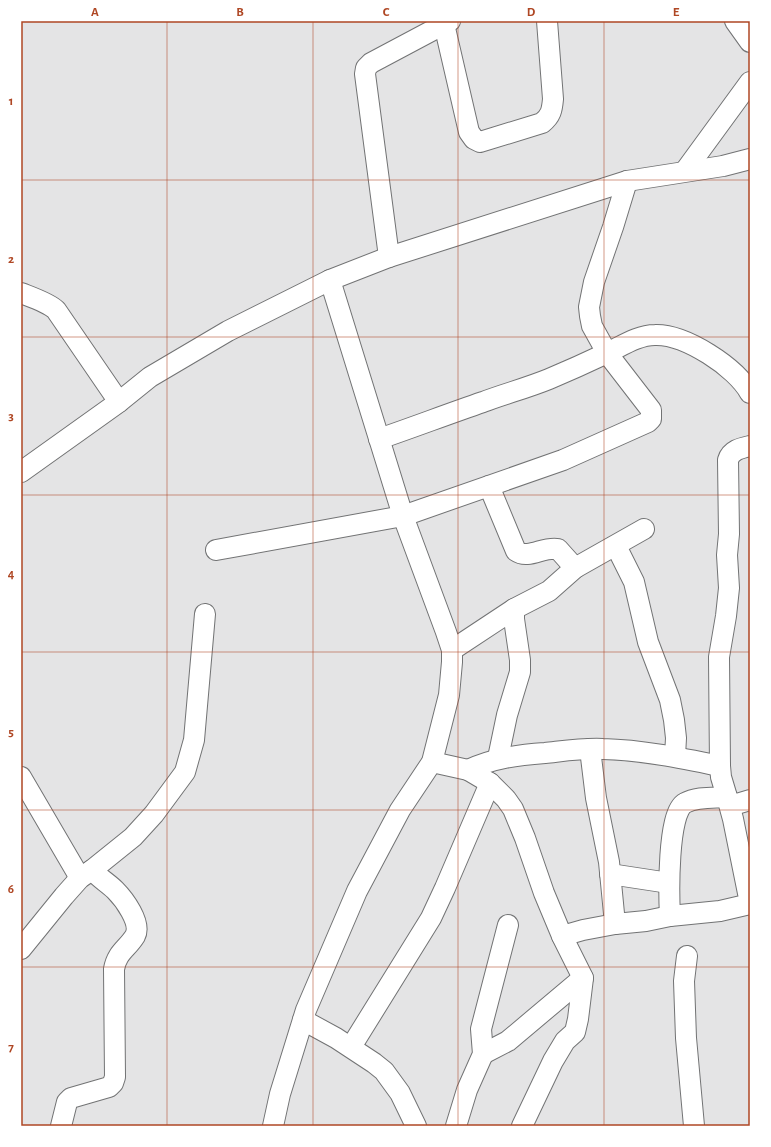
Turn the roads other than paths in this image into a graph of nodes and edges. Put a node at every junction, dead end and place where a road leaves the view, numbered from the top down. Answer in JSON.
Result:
{"nodes":[{"id":1,"x":547,"y":21,"type":"edge"},
{"id":2,"x":735,"y":21,"type":"edge"},
{"id":3,"x":447,"y":23,"type":"edge"},
{"id":4,"x":750,"y":42,"type":"edge"},
{"id":5,"x":750,"y":82,"type":"edge"},
{"id":6,"x":750,"y":158,"type":"edge"},
{"id":7,"x":685,"y":171,"type":"junction"},
{"id":8,"x":627,"y":181,"type":"junction"},
{"id":9,"x":389,"y":257,"type":"junction"},
{"id":10,"x":330,"y":280,"type":"junction"},
{"id":11,"x":21,"y":293,"type":"edge"},
{"id":12,"x":607,"y":353,"type":"junction"},
{"id":13,"x":750,"y":393,"type":"edge"},
{"id":14,"x":119,"y":402,"type":"junction"},
{"id":15,"x":379,"y":439,"type":"junction"},
{"id":16,"x":750,"y":446,"type":"edge"},
{"id":17,"x":21,"y":472,"type":"edge"},
{"id":18,"x":489,"y":486,"type":"junction"},
{"id":19,"x":403,"y":516,"type":"junction"},
{"id":20,"x":644,"y":529,"type":"dead end"},
{"id":21,"x":616,"y":546,"type":"junction"},
{"id":22,"x":216,"y":550,"type":"dead end"},
{"id":23,"x":575,"y":568,"type":"junction"},
{"id":24,"x":514,"y":609,"type":"junction"},
{"id":25,"x":205,"y":614,"type":"dead end"},
{"id":26,"x":452,"y":650,"type":"junction"},
{"id":27,"x":590,"y":749,"type":"junction"},
{"id":28,"x":675,"y":756,"type":"junction"},
{"id":29,"x":498,"y":758,"type":"junction"},
{"id":30,"x":432,"y":762,"type":"junction"},
{"id":31,"x":720,"y":766,"type":"junction"},
{"id":32,"x":468,"y":770,"type":"junction"},
{"id":33,"x":21,"y":777,"type":"edge"},
{"id":34,"x":490,"y":783,"type":"junction"},
{"id":35,"x":750,"y":800,"type":"edge"},
{"id":36,"x":729,"y":801,"type":"junction"},
{"id":37,"x":86,"y":874,"type":"junction"},
{"id":38,"x":610,"y":874,"type":"junction"},
{"id":39,"x":669,"y":883,"type":"junction"},
{"id":40,"x":750,"y":903,"type":"edge"},
{"id":41,"x":670,"y":916,"type":"junction"},
{"id":42,"x":615,"y":924,"type":"junction"},
{"id":43,"x":508,"y":925,"type":"dead end"},
{"id":44,"x":562,"y":936,"type":"junction"},
{"id":45,"x":21,"y":949,"type":"edge"},
{"id":46,"x":687,"y":956,"type":"dead end"},
{"id":47,"x":583,"y":978,"type":"junction"},
{"id":48,"x":303,"y":1020,"type":"junction"},
{"id":49,"x":351,"y":1047,"type":"junction"},
{"id":50,"x":483,"y":1054,"type":"junction"},
{"id":51,"x":61,"y":1126,"type":"edge"},
{"id":52,"x":273,"y":1126,"type":"edge"},
{"id":53,"x":416,"y":1126,"type":"edge"},
{"id":54,"x":456,"y":1126,"type":"edge"},
{"id":55,"x":522,"y":1126,"type":"edge"},
{"id":56,"x":694,"y":1126,"type":"edge"}],
"edges":[{"from":1,"to":3,"type":"street"},
{"from":2,"to":4,"type":"street"},
{"from":3,"to":9,"type":"street"},
{"from":5,"to":7,"type":"street"},
{"from":6,"to":7,"type":"street"},
{"from":7,"to":8,"type":"street"},
{"from":8,"to":9,"type":"street"},
{"from":8,"to":12,"type":"street"},
{"from":9,"to":10,"type":"street"},
{"from":10,"to":14,"type":"street"},
{"from":10,"to":15,"type":"street"},
{"from":11,"to":14,"type":"street"},
{"from":12,"to":13,"type":"street"},
{"from":12,"to":15,"type":"street"},
{"from":12,"to":18,"type":"street"},
{"from":14,"to":17,"type":"street"},
{"from":15,"to":19,"type":"street"},
{"from":16,"to":31,"type":"street"},
{"from":18,"to":19,"type":"street"},
{"from":18,"to":23,"type":"street"},
{"from":19,"to":22,"type":"street"},
{"from":19,"to":26,"type":"street"},
{"from":20,"to":21,"type":"street"},
{"from":21,"to":23,"type":"street"},
{"from":21,"to":28,"type":"street"},
{"from":23,"to":24,"type":"street"},
{"from":24,"to":26,"type":"street"},
{"from":24,"to":29,"type":"street"},
{"from":25,"to":37,"type":"street"},
{"from":26,"to":30,"type":"street"},
{"from":27,"to":28,"type":"street"},
{"from":27,"to":29,"type":"street"},
{"from":27,"to":38,"type":"street"},
{"from":28,"to":31,"type":"street"},
{"from":29,"to":32,"type":"street"},
{"from":30,"to":32,"type":"street"},
{"from":30,"to":48,"type":"street"},
{"from":31,"to":36,"type":"street"},
{"from":32,"to":34,"type":"street"},
{"from":33,"to":37,"type":"street"},
{"from":34,"to":44,"type":"street"},
{"from":34,"to":49,"type":"street"},
{"from":35,"to":36,"type":"street"},
{"from":36,"to":39,"type":"street"},
{"from":36,"to":40,"type":"street"},
{"from":37,"to":45,"type":"street"},
{"from":37,"to":51,"type":"street"},
{"from":38,"to":39,"type":"street"},
{"from":38,"to":42,"type":"street"},
{"from":39,"to":41,"type":"street"},
{"from":40,"to":41,"type":"street"},
{"from":41,"to":42,"type":"street"},
{"from":42,"to":44,"type":"street"},
{"from":43,"to":50,"type":"street"},
{"from":44,"to":47,"type":"street"},
{"from":46,"to":56,"type":"street"},
{"from":47,"to":50,"type":"street"},
{"from":47,"to":55,"type":"street"},
{"from":48,"to":49,"type":"street"},
{"from":48,"to":52,"type":"street"},
{"from":49,"to":53,"type":"street"},
{"from":50,"to":54,"type":"street"}]}
